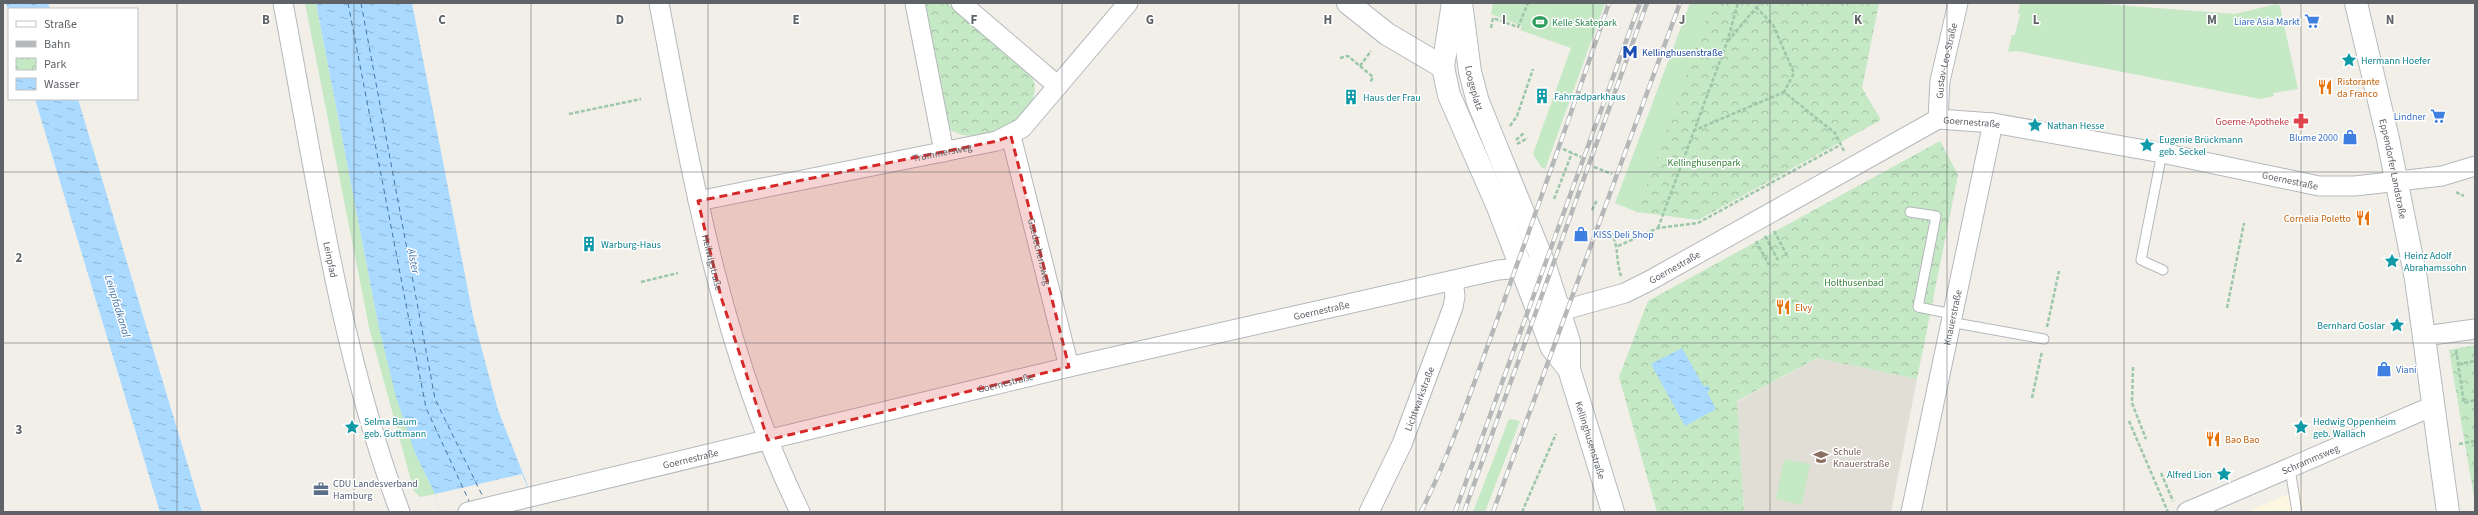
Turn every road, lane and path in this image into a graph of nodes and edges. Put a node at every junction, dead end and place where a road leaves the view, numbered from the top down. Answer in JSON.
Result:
{"nodes":[{"id":1,"x":283,"y":3,"type":"edge"},
{"id":2,"x":659,"y":3,"type":"edge"},
{"id":3,"x":915,"y":3,"type":"edge"},
{"id":4,"x":961,"y":3,"type":"edge"},
{"id":5,"x":1128,"y":3,"type":"edge"},
{"id":6,"x":1348,"y":3,"type":"edge"},
{"id":7,"x":1453,"y":3,"type":"edge"},
{"id":8,"x":1461,"y":3,"type":"edge"},
{"id":9,"x":1528,"y":3,"type":"edge"},
{"id":10,"x":1738,"y":3,"type":"edge"},
{"id":11,"x":1760,"y":3,"type":"edge"},
{"id":12,"x":1958,"y":3,"type":"edge"},
{"id":13,"x":2356,"y":3,"type":"edge"},
{"id":14,"x":1756,"y":7,"type":"junction"},
{"id":15,"x":1491,"y":28,"type":"dead end"},
{"id":16,"x":1727,"y":42,"type":"junction"},
{"id":17,"x":1456,"y":43,"type":"junction"},
{"id":18,"x":1371,"y":51,"type":"dead end"},
{"id":19,"x":1340,"y":58,"type":"dead end"},
{"id":20,"x":1360,"y":66,"type":"junction"},
{"id":21,"x":1443,"y":67,"type":"junction"},
{"id":22,"x":1533,"y":69,"type":"dead end"},
{"id":23,"x":1370,"y":83,"type":"dead end"},
{"id":24,"x":1058,"y":86,"type":"junction"},
{"id":25,"x":1784,"y":92,"type":"junction"},
{"id":26,"x":641,"y":100,"type":"dead end"},
{"id":27,"x":569,"y":114,"type":"dead end"},
{"id":28,"x":1938,"y":119,"type":"junction"},
{"id":29,"x":1993,"y":123,"type":"junction"},
{"id":30,"x":1510,"y":126,"type":"dead end"},
{"id":31,"x":1525,"y":132,"type":"dead end"},
{"id":32,"x":1693,"y":132,"type":"junction"},
{"id":33,"x":1011,"y":136,"type":"junction"},
{"id":34,"x":1528,"y":138,"type":"dead end"},
{"id":35,"x":1516,"y":140,"type":"dead end"},
{"id":36,"x":1470,"y":144,"type":"junction"},
{"id":37,"x":1518,"y":144,"type":"dead end"},
{"id":38,"x":1840,"y":145,"type":"junction"},
{"id":39,"x":1563,"y":149,"type":"dead end"},
{"id":40,"x":944,"y":152,"type":"junction"},
{"id":41,"x":1572,"y":153,"type":"junction"},
{"id":42,"x":2162,"y":153,"type":"junction"},
{"id":43,"x":1581,"y":157,"type":"dead end"},
{"id":44,"x":2475,"y":166,"type":"edge"},
{"id":45,"x":1594,"y":167,"type":"dead end"},
{"id":46,"x":1853,"y":168,"type":"junction"},
{"id":47,"x":1504,"y":169,"type":"junction"},
{"id":48,"x":1612,"y":174,"type":"dead end"},
{"id":49,"x":2397,"y":182,"type":"junction"},
{"id":50,"x":1559,"y":186,"type":"dead end"},
{"id":51,"x":1597,"y":200,"type":"dead end"},
{"id":52,"x":698,"y":201,"type":"junction"},
{"id":53,"x":1592,"y":210,"type":"dead end"},
{"id":54,"x":1910,"y":212,"type":"dead end"},
{"id":55,"x":2244,"y":223,"type":"dead end"},
{"id":56,"x":1658,"y":228,"type":"junction"},
{"id":57,"x":1611,"y":232,"type":"dead end"},
{"id":58,"x":1776,"y":234,"type":"dead end"},
{"id":59,"x":1767,"y":239,"type":"dead end"},
{"id":60,"x":1758,"y":244,"type":"dead end"},
{"id":61,"x":1618,"y":246,"type":"junction"},
{"id":62,"x":1787,"y":255,"type":"dead end"},
{"id":63,"x":1778,"y":260,"type":"dead end"},
{"id":64,"x":1769,"y":265,"type":"dead end"},
{"id":65,"x":1545,"y":266,"type":"junction"},
{"id":66,"x":1522,"y":267,"type":"junction"},
{"id":67,"x":2163,"y":270,"type":"dead end"},
{"id":68,"x":678,"y":273,"type":"dead end"},
{"id":69,"x":1453,"y":281,"type":"junction"},
{"id":70,"x":640,"y":282,"type":"dead end"},
{"id":71,"x":1622,"y":282,"type":"dead end"},
{"id":72,"x":2227,"y":308,"type":"dead end"},
{"id":73,"x":1550,"y":314,"type":"junction"},
{"id":74,"x":1951,"y":318,"type":"junction"},
{"id":75,"x":2475,"y":328,"type":"edge"},
{"id":76,"x":2425,"y":336,"type":"junction"},
{"id":77,"x":2044,"y":339,"type":"dead end"},
{"id":78,"x":2475,"y":361,"type":"edge"},
{"id":79,"x":1069,"y":367,"type":"junction"},
{"id":80,"x":2133,"y":368,"type":"dead end"},
{"id":81,"x":2475,"y":400,"type":"edge"},
{"id":82,"x":2433,"y":406,"type":"junction"},
{"id":83,"x":2129,"y":421,"type":"dead end"},
{"id":84,"x":1556,"y":434,"type":"dead end"},
{"id":85,"x":2146,"y":438,"type":"dead end"},
{"id":86,"x":768,"y":440,"type":"junction"},
{"id":87,"x":2290,"y":469,"type":"junction"},
{"id":88,"x":2161,"y":473,"type":"dead end"},
{"id":89,"x":2181,"y":509,"type":"edge"},
{"id":90,"x":400,"y":512,"type":"edge"},
{"id":91,"x":468,"y":512,"type":"edge"},
{"id":92,"x":800,"y":512,"type":"edge"},
{"id":93,"x":1368,"y":512,"type":"edge"},
{"id":94,"x":1522,"y":512,"type":"edge"},
{"id":95,"x":1614,"y":512,"type":"edge"},
{"id":96,"x":1911,"y":512,"type":"edge"},
{"id":97,"x":2168,"y":512,"type":"edge"},
{"id":98,"x":2297,"y":512,"type":"edge"},
{"id":99,"x":2448,"y":512,"type":"edge"}],
"edges":[{"from":1,"to":90,"type":"street","name":"Leinpfad"},
{"from":2,"to":52,"type":"street","name":"Heilwigstraße"},
{"from":3,"to":40,"type":"street"},
{"from":4,"to":24,"type":"street"},
{"from":5,"to":24,"type":"street","name":"Trummersweg"},
{"from":6,"to":21,"type":"street"},
{"from":7,"to":17,"type":"street","name":"Loogeplatz"},
{"from":8,"to":17,"type":"street","name":"Loogeplatz"},
{"from":9,"to":15,"type":"path"},
{"from":10,"to":16,"type":"path"},
{"from":11,"to":14,"type":"path"},
{"from":12,"to":28,"type":"street","name":"Gustav-Leo-Straße"},
{"from":13,"to":49,"type":"street","name":"Eppendorfer Landstraße"},
{"from":14,"to":16,"type":"path"},
{"from":14,"to":25,"type":"path"},
{"from":16,"to":32,"type":"path"},
{"from":17,"to":21,"type":"street","name":"Loogeplatz"},
{"from":17,"to":47,"type":"street","name":"Loogeplatz"},
{"from":18,"to":20,"type":"path"},
{"from":19,"to":20,"type":"path"},
{"from":20,"to":23,"type":"path"},
{"from":21,"to":36,"type":"street","name":"Loogeplatz"},
{"from":22,"to":30,"type":"path"},
{"from":24,"to":33,"type":"street","name":"Trummersweg"},
{"from":25,"to":32,"type":"path"},
{"from":25,"to":38,"type":"path"},
{"from":26,"to":27,"type":"path"},
{"from":28,"to":29,"type":"street","name":"Goernestraße"},
{"from":28,"to":46,"type":"street","name":"Goernestraße"},
{"from":29,"to":42,"type":"street","name":"Goernestraße"},
{"from":29,"to":74,"type":"street","name":"Knauerstraße"},
{"from":31,"to":35,"type":"path"},
{"from":32,"to":56,"type":"path"},
{"from":33,"to":40,"type":"street","name":"Trummersweg"},
{"from":33,"to":79,"type":"street","name":"Gaedechensweg"},
{"from":34,"to":37,"type":"path"},
{"from":36,"to":47,"type":"street"},
{"from":36,"to":66,"type":"street","name":"Loogeplatz"},
{"from":38,"to":46,"type":"path"},
{"from":38,"to":56,"type":"path"},
{"from":39,"to":41,"type":"path"},
{"from":40,"to":52,"type":"street","name":"Trummersweg"},
{"from":41,"to":43,"type":"path"},
{"from":41,"to":50,"type":"path"},
{"from":42,"to":49,"type":"street","name":"Goernestraße"},
{"from":42,"to":67,"type":"lane"},
{"from":44,"to":49,"type":"street","name":"Goernestraße"},
{"from":45,"to":48,"type":"path"},
{"from":46,"to":73,"type":"street","name":"Goernestraße"},
{"from":47,"to":65,"type":"street","name":"Loogeplatz"},
{"from":49,"to":76,"type":"street","name":"Eppendorfer Landstraße"},
{"from":51,"to":53,"type":"path"},
{"from":52,"to":86,"type":"street","name":"Heilwigstraße"},
{"from":54,"to":74,"type":"lane"},
{"from":55,"to":72,"type":"path"},
{"from":56,"to":61,"type":"path"},
{"from":57,"to":61,"type":"path"},
{"from":58,"to":62,"type":"path"},
{"from":59,"to":63,"type":"path"},
{"from":60,"to":64,"type":"path"},
{"from":61,"to":71,"type":"path"},
{"from":65,"to":66,"type":"street","name":"Goernestraße"},
{"from":65,"to":73,"type":"street","name":"Kellinghusenstraße"},
{"from":66,"to":69,"type":"street","name":"Goernestraße"},
{"from":66,"to":73,"type":"street","name":"Kellinghusenstraße"},
{"from":68,"to":70,"type":"path"},
{"from":69,"to":79,"type":"street","name":"Goernestraße"},
{"from":69,"to":93,"type":"street","name":"Lichtwarkstraße"},
{"from":73,"to":95,"type":"street","name":"Kellinghusenstraße"},
{"from":74,"to":77,"type":"lane"},
{"from":74,"to":96,"type":"street","name":"Knauerstraße"},
{"from":75,"to":76,"type":"street"},
{"from":76,"to":82,"type":"street","name":"Eppendorfer Landstraße"},
{"from":78,"to":81,"type":"path"},
{"from":79,"to":86,"type":"street","name":"Goernestraße"},
{"from":80,"to":85,"type":"path"},
{"from":82,"to":87,"type":"street","name":"Schrammsweg"},
{"from":82,"to":99,"type":"street","name":"Eppendorfer Landstraße"},
{"from":83,"to":97,"type":"path"},
{"from":84,"to":94,"type":"path"},
{"from":86,"to":91,"type":"street","name":"Goernestraße"},
{"from":86,"to":92,"type":"street","name":"Heilwigstraße"},
{"from":87,"to":89,"type":"street","name":"Schrammsweg"},
{"from":87,"to":98,"type":"lane"},
{"from":88,"to":89,"type":"path"}]}
